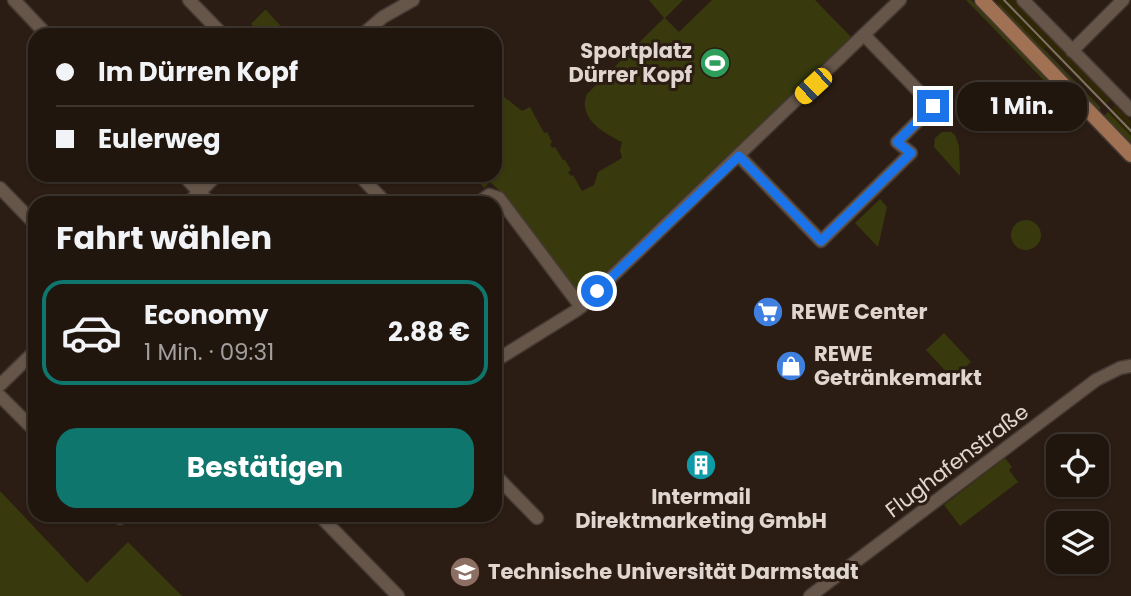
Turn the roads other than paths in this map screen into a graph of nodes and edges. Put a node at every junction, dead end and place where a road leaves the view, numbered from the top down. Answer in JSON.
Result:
{"nodes":[{"id":1,"x":13,"y":0,"type":"edge"},
{"id":2,"x":189,"y":0,"type":"edge"},
{"id":3,"x":413,"y":0,"type":"edge"},
{"id":4,"x":900,"y":0,"type":"edge"},
{"id":5,"x":982,"y":0,"type":"edge"},
{"id":6,"x":1023,"y":0,"type":"edge"},
{"id":7,"x":1123,"y":0,"type":"edge"},
{"id":8,"x":40,"y":28,"type":"edge"},
{"id":9,"x":216,"y":28,"type":"edge"},
{"id":10,"x":370,"y":28,"type":"edge"},
{"id":11,"x":864,"y":36,"type":"junction"},
{"id":12,"x":1072,"y":51,"type":"junction"},
{"id":13,"x":1131,"y":110,"type":"edge"},
{"id":14,"x":1131,"y":155,"type":"edge"},
{"id":15,"x":739,"y":156,"type":"junction"},
{"id":16,"x":190,"y":182,"type":"edge"},
{"id":17,"x":210,"y":182,"type":"edge"},
{"id":18,"x":366,"y":182,"type":"edge"},
{"id":19,"x":0,"y":188,"type":"edge"},
{"id":20,"x":200,"y":192,"type":"junction"},
{"id":21,"x":196,"y":196,"type":"edge"},
{"id":22,"x":204,"y":196,"type":"edge"},
{"id":23,"x":379,"y":196,"type":"edge"},
{"id":24,"x":502,"y":202,"type":"edge"},
{"id":25,"x":28,"y":217,"type":"edge"},
{"id":26,"x":581,"y":306,"type":"junction"},
{"id":27,"x":502,"y":357,"type":"edge"},
{"id":28,"x":28,"y":358,"type":"edge"},
{"id":29,"x":1131,"y":366,"type":"edge"},
{"id":30,"x":0,"y":385,"type":"edge"},
{"id":31,"x":0,"y":396,"type":"edge"},
{"id":32,"x":28,"y":424,"type":"edge"},
{"id":33,"x":502,"y":482,"type":"edge"},
{"id":34,"x":537,"y":518,"type":"dead end"},
{"id":35,"x":326,"y":522,"type":"edge"},
{"id":36,"x":398,"y":596,"type":"edge"},
{"id":37,"x":810,"y":596,"type":"edge"}],
"edges":[{"from":1,"to":8,"type":"street"},
{"from":2,"to":9,"type":"street"},
{"from":3,"to":10,"type":"street"},
{"from":4,"to":11,"type":"street"},
{"from":5,"to":14,"type":"main road"},
{"from":6,"to":12,"type":"street"},
{"from":7,"to":12,"type":"street"},
{"from":11,"to":15,"type":"street"},
{"from":11,"to":15,"type":"street"},
{"from":12,"to":13,"type":"street"},
{"from":15,"to":26,"type":"street"},
{"from":16,"to":20,"type":"street"},
{"from":17,"to":20,"type":"street"},
{"from":18,"to":23,"type":"street"},
{"from":19,"to":25,"type":"street"},
{"from":20,"to":21,"type":"street"},
{"from":20,"to":22,"type":"street"},
{"from":24,"to":26,"type":"street"},
{"from":26,"to":27,"type":"street"},
{"from":28,"to":30,"type":"street"},
{"from":29,"to":37,"type":"street","name":"Flughafenstraße"},
{"from":31,"to":32,"type":"street"},
{"from":33,"to":34,"type":"street"},
{"from":35,"to":36,"type":"street"}]}
